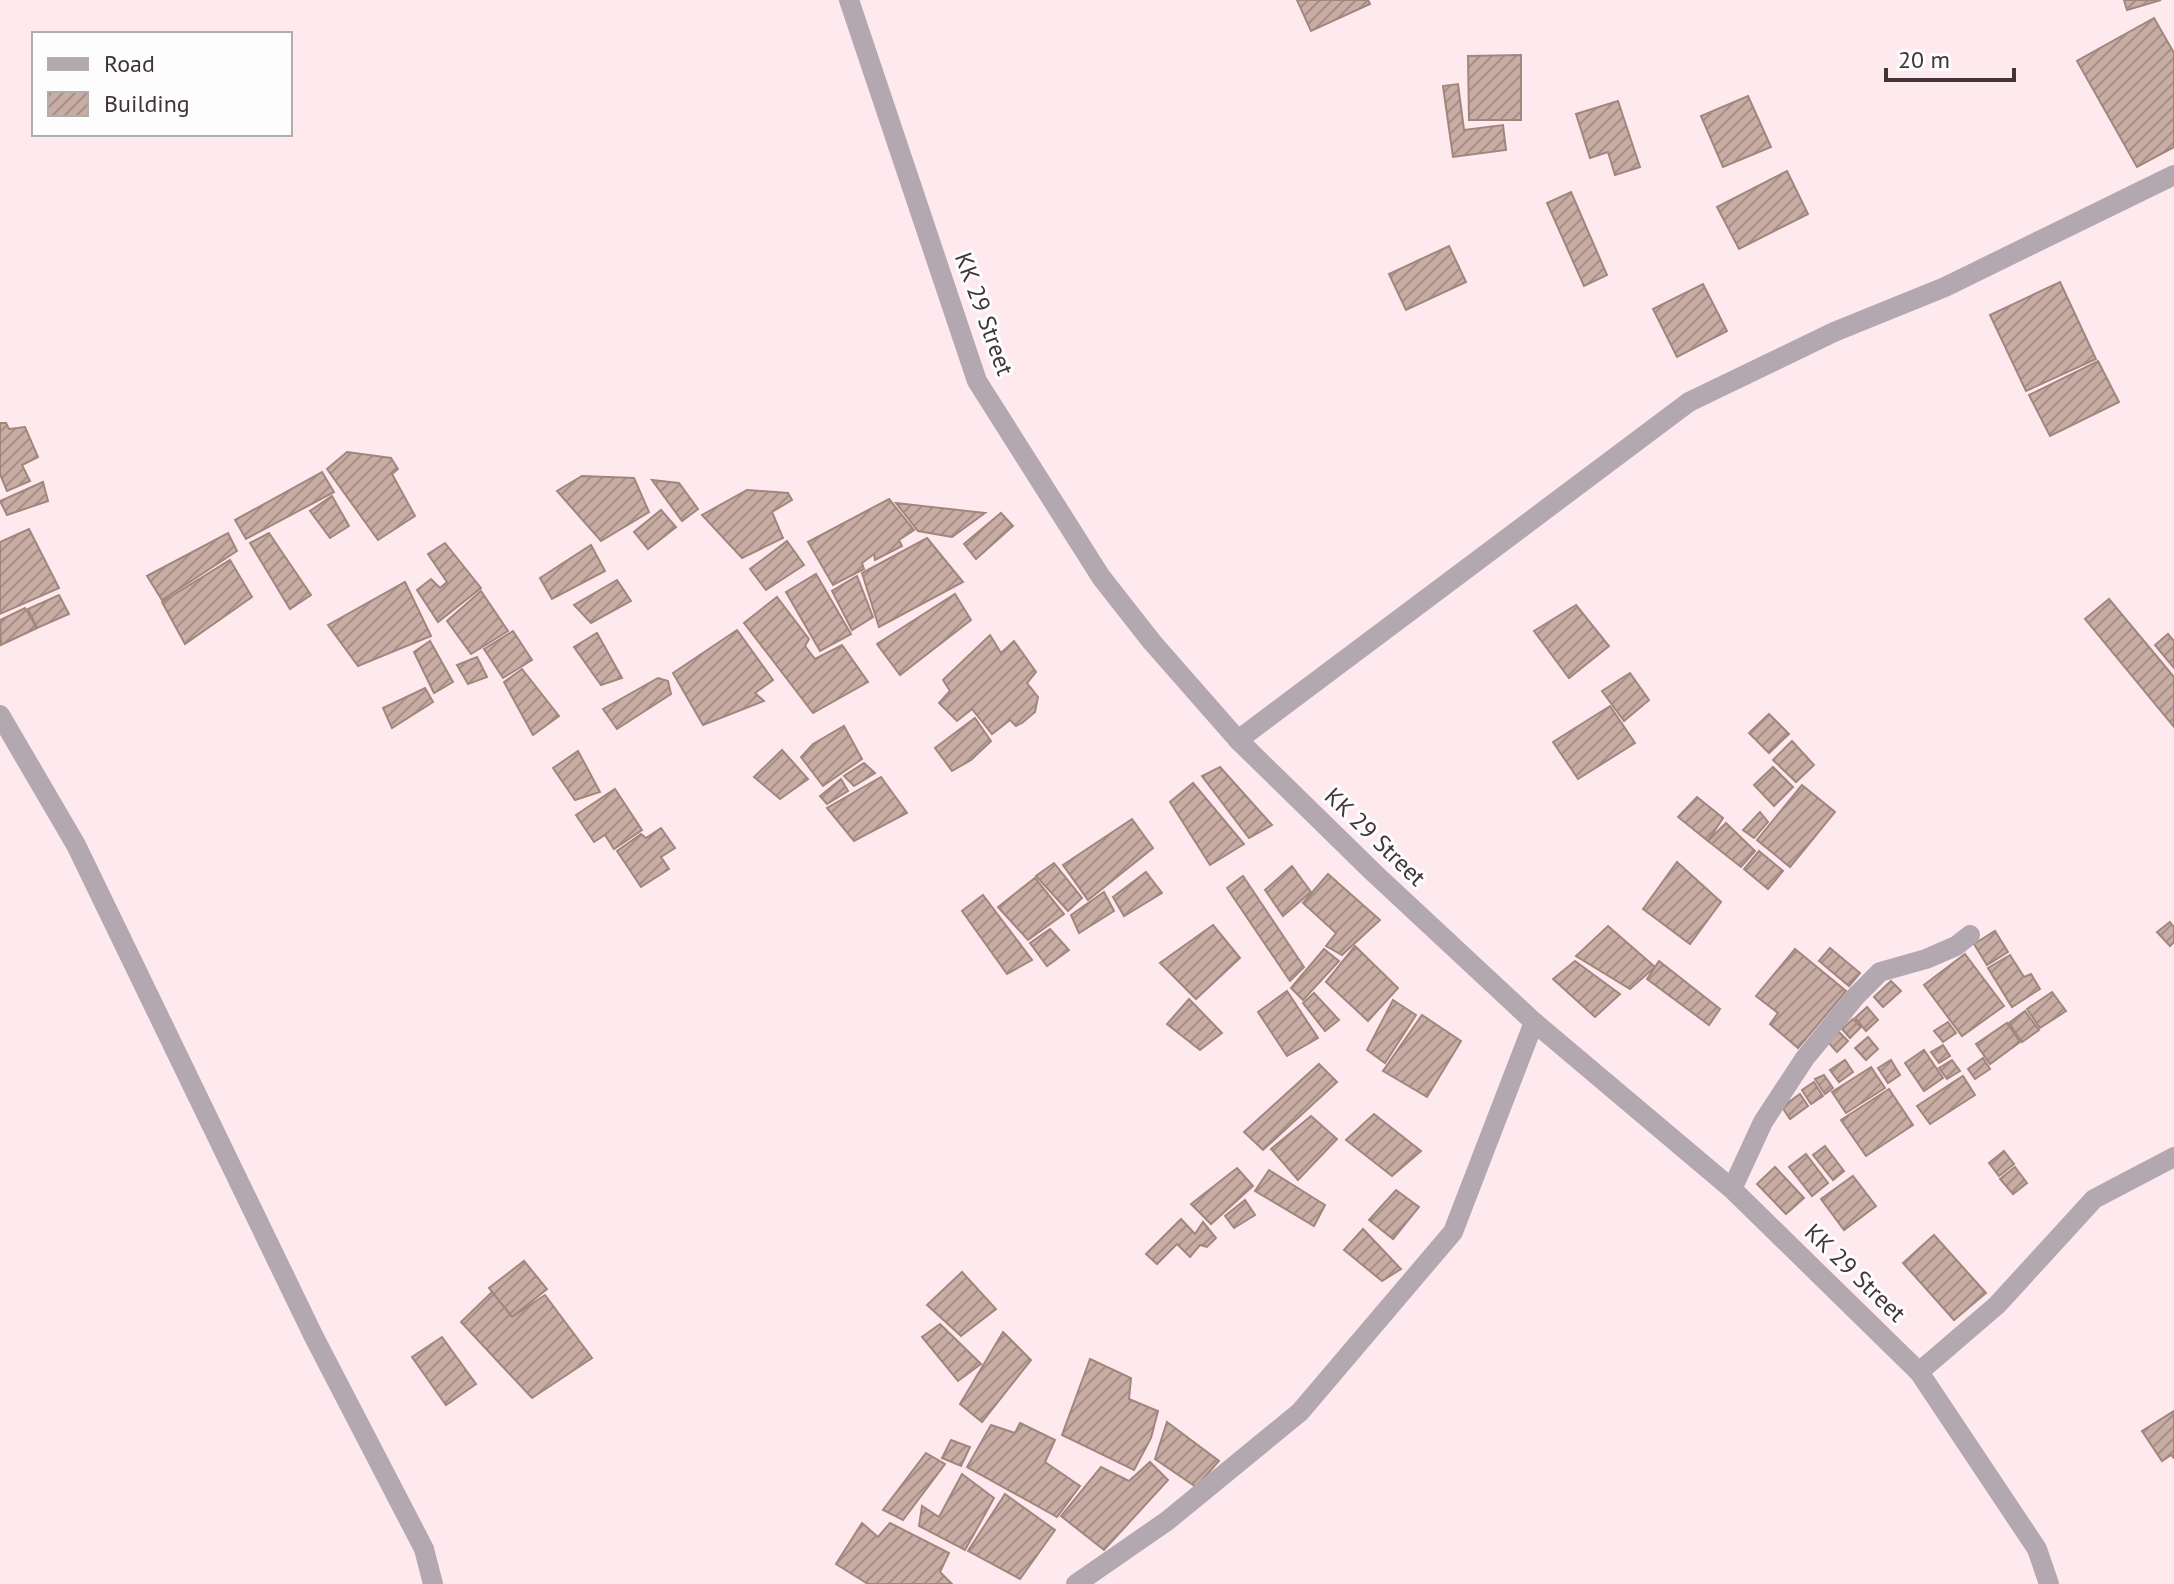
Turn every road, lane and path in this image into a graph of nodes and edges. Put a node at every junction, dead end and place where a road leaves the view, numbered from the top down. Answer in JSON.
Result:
{"nodes":[{"id":1,"x":849,"y":0,"type":"edge"},
{"id":2,"x":2174,"y":175,"type":"edge"},
{"id":3,"x":0,"y":715,"type":"edge"},
{"id":4,"x":1238,"y":740,"type":"junction"},
{"id":5,"x":1970,"y":935,"type":"dead end"},
{"id":6,"x":1534,"y":1022,"type":"junction"},
{"id":7,"x":2174,"y":1157,"type":"edge"},
{"id":8,"x":1732,"y":1189,"type":"junction"},
{"id":9,"x":1919,"y":1372,"type":"junction"},
{"id":10,"x":433,"y":1584,"type":"edge"},
{"id":11,"x":1076,"y":1584,"type":"edge"},
{"id":12,"x":2049,"y":1584,"type":"edge"}],
"edges":[{"from":1,"to":4,"type":"street","name":"KK 29 Street"},
{"from":2,"to":4,"type":"street"},
{"from":3,"to":10,"type":"street"},
{"from":4,"to":6,"type":"street","name":"KK 29 Street"},
{"from":5,"to":8,"type":"street"},
{"from":6,"to":8,"type":"street","name":"KK 29 Street"},
{"from":6,"to":11,"type":"street"},
{"from":7,"to":9,"type":"street"},
{"from":8,"to":9,"type":"street","name":"KK 29 Street"},
{"from":9,"to":12,"type":"street","name":"KK 29 Street"}]}
